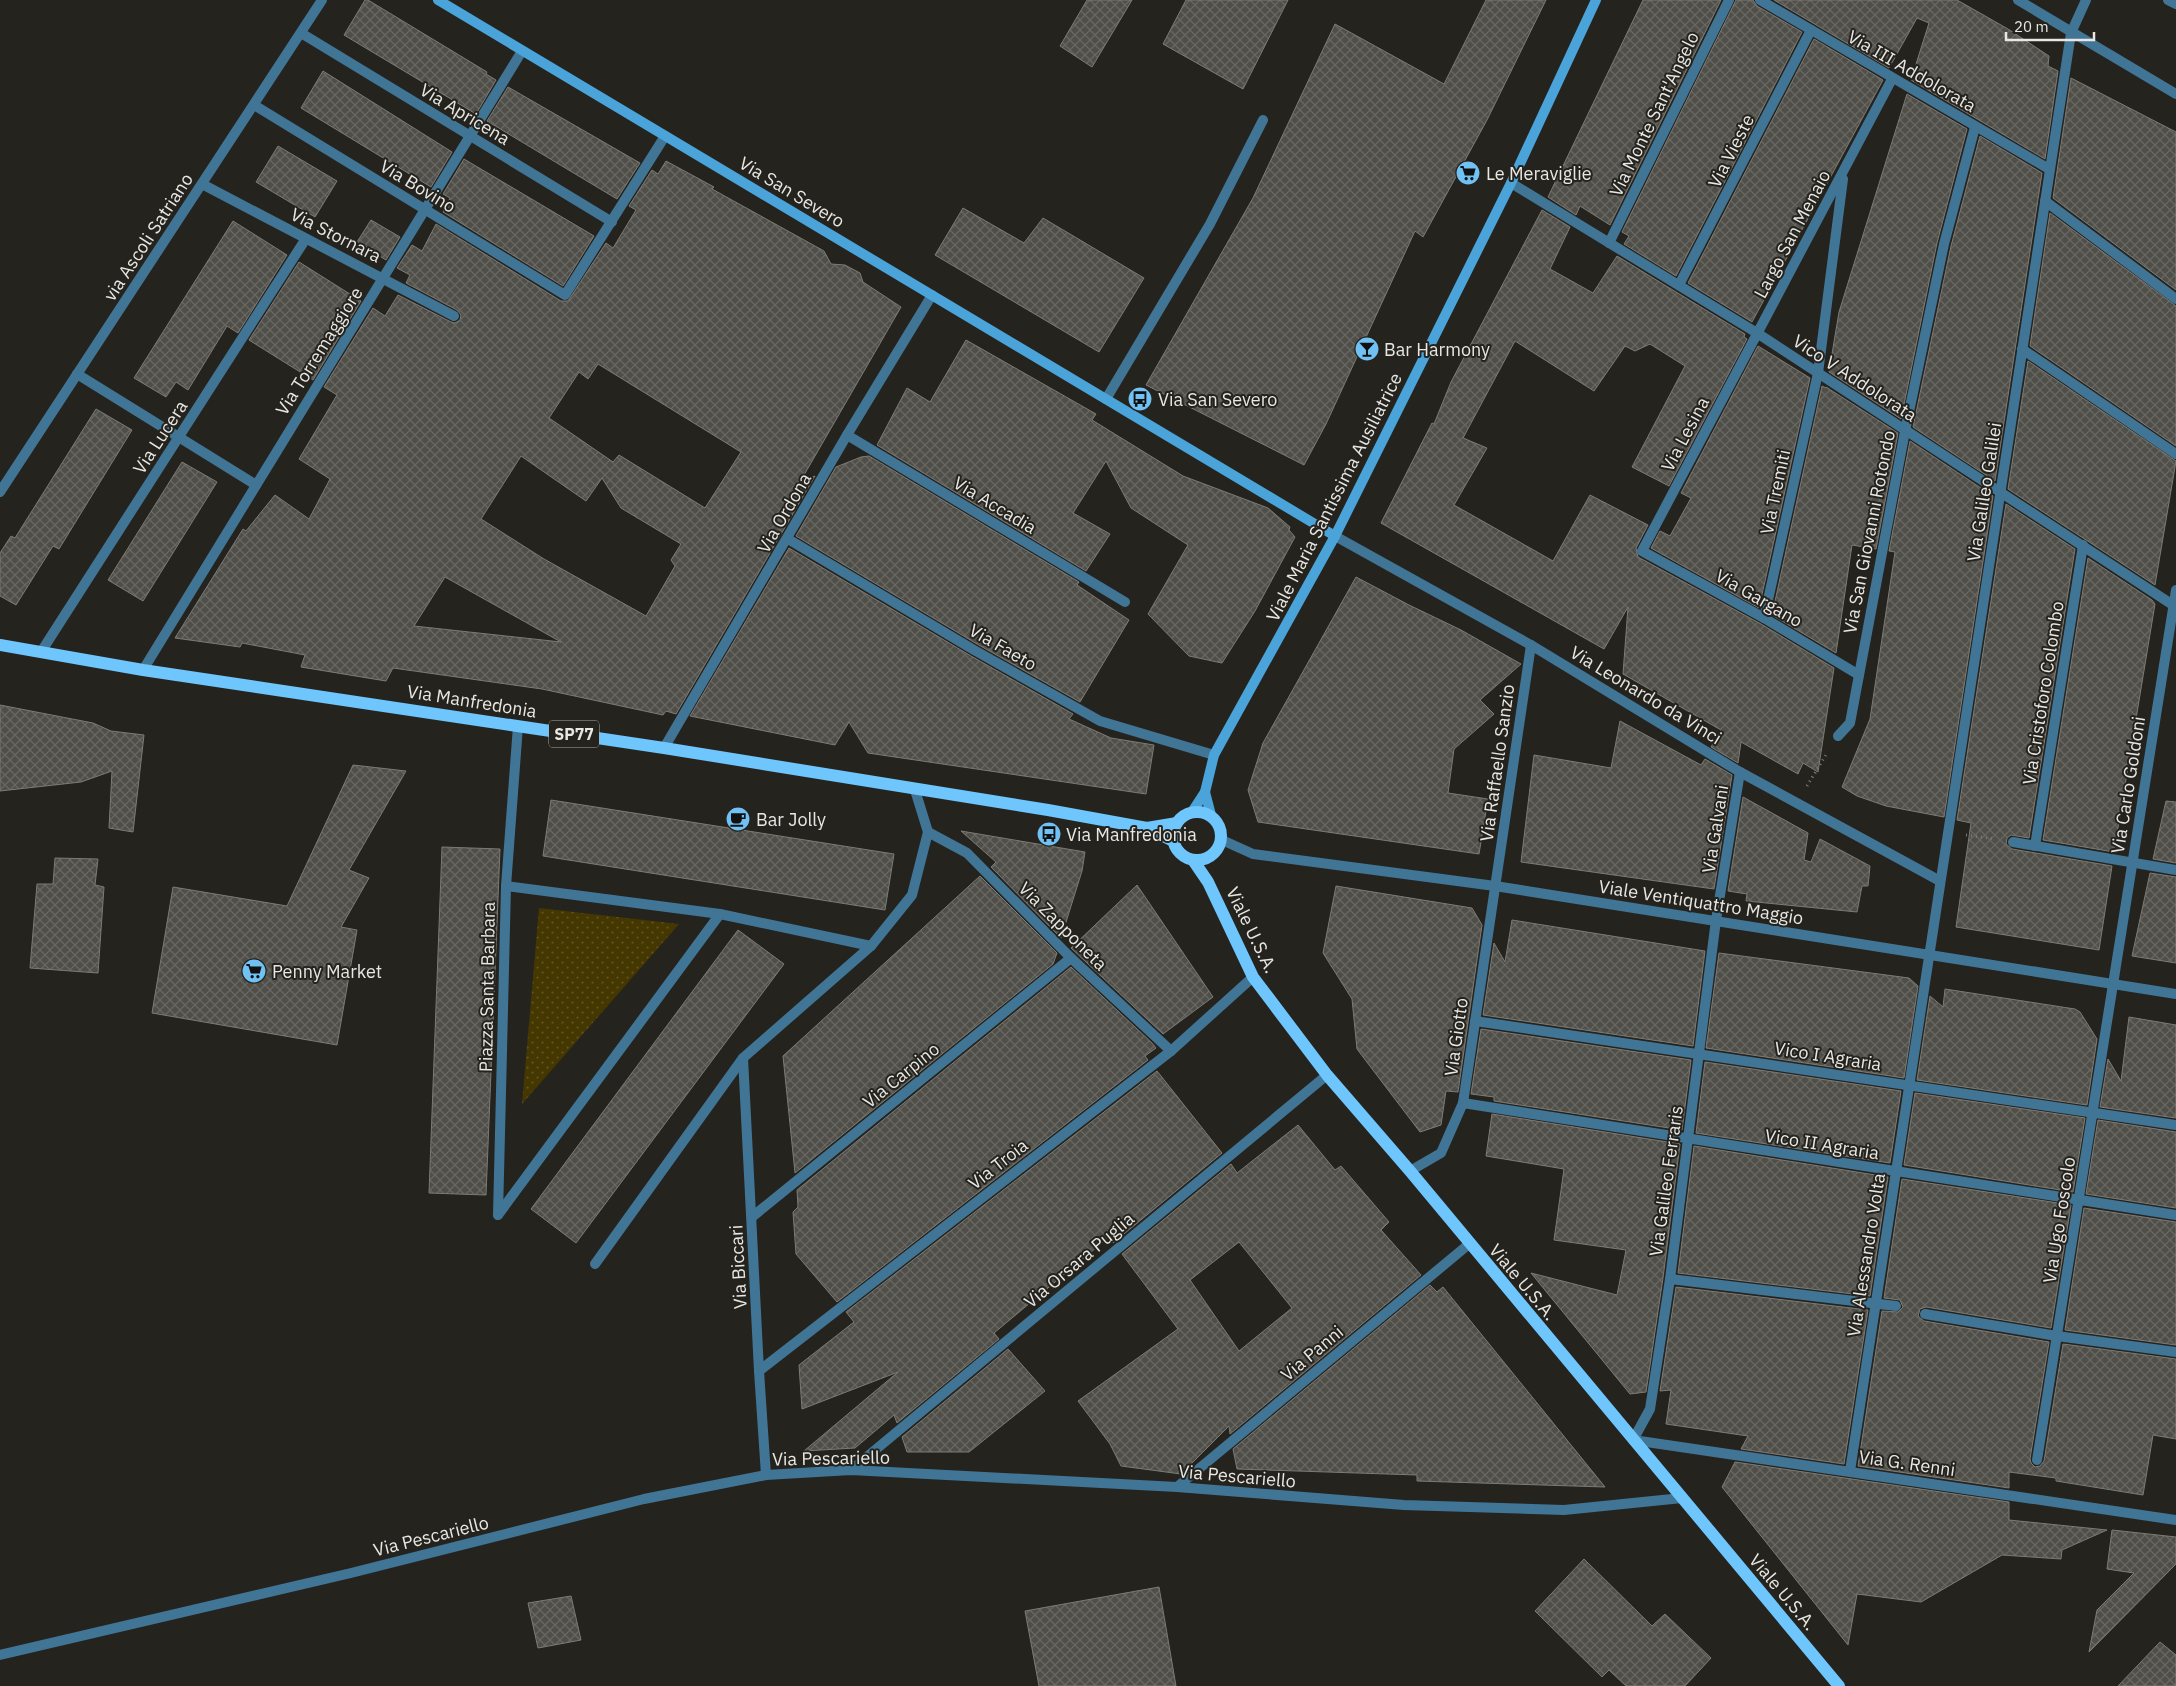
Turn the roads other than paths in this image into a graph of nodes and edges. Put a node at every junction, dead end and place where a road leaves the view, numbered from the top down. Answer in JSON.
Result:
{"nodes":[{"id":1,"x":322,"y":0,"type":"edge"},
{"id":2,"x":438,"y":0,"type":"edge"},
{"id":3,"x":1596,"y":0,"type":"edge"},
{"id":4,"x":1729,"y":0,"type":"edge"},
{"id":5,"x":1760,"y":0,"type":"edge"},
{"id":6,"x":2018,"y":0,"type":"edge"},
{"id":7,"x":2086,"y":0,"type":"edge"},
{"id":8,"x":2168,"y":0,"type":"edge"},
{"id":9,"x":2176,"y":4,"type":"edge"},
{"id":10,"x":1811,"y":30,"type":"junction"},
{"id":11,"x":2071,"y":32,"type":"junction"},
{"id":12,"x":300,"y":33,"type":"junction"},
{"id":13,"x":522,"y":50,"type":"junction"},
{"id":14,"x":1892,"y":79,"type":"junction"},
{"id":15,"x":2176,"y":94,"type":"edge"},
{"id":16,"x":254,"y":105,"type":"junction"},
{"id":17,"x":1263,"y":120,"type":"dead end"},
{"id":18,"x":1975,"y":127,"type":"junction"},
{"id":19,"x":470,"y":136,"type":"junction"},
{"id":20,"x":665,"y":136,"type":"junction"},
{"id":21,"x":2049,"y":169,"type":"junction"},
{"id":22,"x":1844,"y":171,"type":"junction"},
{"id":23,"x":1511,"y":183,"type":"junction"},
{"id":24,"x":202,"y":184,"type":"junction"},
{"id":25,"x":2045,"y":200,"type":"junction"},
{"id":26,"x":425,"y":210,"type":"junction"},
{"id":27,"x":612,"y":222,"type":"junction"},
{"id":28,"x":306,"y":240,"type":"junction"},
{"id":29,"x":1609,"y":243,"type":"junction"},
{"id":30,"x":383,"y":277,"type":"junction"},
{"id":31,"x":1679,"y":286,"type":"junction"},
{"id":32,"x":932,"y":295,"type":"junction"},
{"id":33,"x":2176,"y":299,"type":"edge"},
{"id":34,"x":454,"y":316,"type":"dead end"},
{"id":35,"x":1757,"y":333,"type":"junction"},
{"id":36,"x":2022,"y":349,"type":"junction"},
{"id":37,"x":77,"y":374,"type":"junction"},
{"id":38,"x":1818,"y":374,"type":"junction"},
{"id":39,"x":1106,"y":399,"type":"junction"},
{"id":40,"x":1905,"y":431,"type":"junction"},
{"id":41,"x":847,"y":435,"type":"junction"},
{"id":42,"x":179,"y":437,"type":"junction"},
{"id":43,"x":2176,"y":454,"type":"edge"},
{"id":44,"x":256,"y":485,"type":"junction"},
{"id":45,"x":2000,"y":491,"type":"junction"},
{"id":46,"x":0,"y":492,"type":"edge"},
{"id":47,"x":1335,"y":536,"type":"junction"},
{"id":48,"x":788,"y":539,"type":"junction"},
{"id":49,"x":2083,"y":545,"type":"junction"},
{"id":50,"x":1642,"y":551,"type":"joint"},
{"id":51,"x":2176,"y":590,"type":"edge"},
{"id":52,"x":1125,"y":602,"type":"dead end"},
{"id":53,"x":2175,"y":606,"type":"edge"},
{"id":54,"x":1764,"y":618,"type":"junction"},
{"id":55,"x":0,"y":645,"type":"edge"},
{"id":56,"x":1531,"y":645,"type":"junction"},
{"id":57,"x":41,"y":652,"type":"junction"},
{"id":58,"x":143,"y":670,"type":"junction"},
{"id":59,"x":1859,"y":675,"type":"junction"},
{"id":60,"x":518,"y":726,"type":"junction"},
{"id":61,"x":1838,"y":736,"type":"road end"},
{"id":62,"x":664,"y":748,"type":"junction"},
{"id":63,"x":1214,"y":755,"type":"junction"},
{"id":64,"x":1740,"y":772,"type":"junction"},
{"id":65,"x":915,"y":790,"type":"junction"},
{"id":66,"x":1206,"y":792,"type":"junction"},
{"id":67,"x":1192,"y":812,"type":"junction"},
{"id":68,"x":1211,"y":815,"type":"junction"},
{"id":69,"x":1177,"y":823,"type":"junction"},
{"id":70,"x":1147,"y":828,"type":"junction"},
{"id":71,"x":928,"y":832,"type":"junction"},
{"id":72,"x":1222,"y":840,"type":"junction"},
{"id":73,"x":1173,"y":842,"type":"junction"},
{"id":74,"x":2014,"y":842,"type":"dead end"},
{"id":75,"x":2035,"y":846,"type":"junction"},
{"id":76,"x":1212,"y":856,"type":"junction"},
{"id":77,"x":1193,"y":860,"type":"junction"},
{"id":78,"x":2132,"y":862,"type":"junction"},
{"id":79,"x":2176,"y":870,"type":"edge"},
{"id":80,"x":1940,"y":881,"type":"junction"},
{"id":81,"x":1208,"y":882,"type":"junction"},
{"id":82,"x":506,"y":886,"type":"junction"},
{"id":83,"x":1495,"y":886,"type":"junction"},
{"id":84,"x":720,"y":914,"type":"junction"},
{"id":85,"x":1716,"y":920,"type":"junction"},
{"id":86,"x":871,"y":946,"type":"junction"},
{"id":87,"x":1930,"y":956,"type":"junction"},
{"id":88,"x":1071,"y":958,"type":"junction"},
{"id":89,"x":1253,"y":977,"type":"junction"},
{"id":90,"x":2113,"y":985,"type":"junction"},
{"id":91,"x":2176,"y":994,"type":"edge"},
{"id":92,"x":1475,"y":1021,"type":"junction"},
{"id":93,"x":1171,"y":1051,"type":"junction"},
{"id":94,"x":1700,"y":1053,"type":"junction"},
{"id":95,"x":743,"y":1058,"type":"junction"},
{"id":96,"x":1327,"y":1075,"type":"junction"},
{"id":97,"x":1910,"y":1086,"type":"junction"},
{"id":98,"x":1463,"y":1103,"type":"junction"},
{"id":99,"x":2092,"y":1114,"type":"junction"},
{"id":100,"x":2176,"y":1125,"type":"edge"},
{"id":101,"x":1688,"y":1140,"type":"junction"},
{"id":102,"x":1410,"y":1171,"type":"junction"},
{"id":103,"x":1895,"y":1172,"type":"junction"},
{"id":104,"x":2078,"y":1199,"type":"junction"},
{"id":105,"x":2176,"y":1215,"type":"edge"},
{"id":106,"x":752,"y":1217,"type":"junction"},
{"id":107,"x":1469,"y":1244,"type":"junction"},
{"id":108,"x":595,"y":1264,"type":"dead end"},
{"id":109,"x":1670,"y":1279,"type":"junction"},
{"id":110,"x":1876,"y":1303,"type":"junction"},
{"id":111,"x":1896,"y":1306,"type":"dead end"},
{"id":112,"x":1925,"y":1314,"type":"dead end"},
{"id":113,"x":2057,"y":1336,"type":"junction"},
{"id":114,"x":2176,"y":1352,"type":"edge"},
{"id":115,"x":758,"y":1371,"type":"junction"},
{"id":116,"x":1633,"y":1440,"type":"junction"},
{"id":117,"x":2037,"y":1460,"type":"dead end"},
{"id":118,"x":852,"y":1470,"type":"junction"},
{"id":119,"x":1850,"y":1471,"type":"junction"},
{"id":120,"x":766,"y":1475,"type":"junction"},
{"id":121,"x":1177,"y":1487,"type":"junction"},
{"id":122,"x":1682,"y":1498,"type":"junction"},
{"id":123,"x":2176,"y":1520,"type":"edge"},
{"id":124,"x":0,"y":1655,"type":"edge"},
{"id":125,"x":1839,"y":1686,"type":"edge"}],
"edges":[{"from":1,"to":12,"type":"street","name":"via Ascoli Satriano"},
{"from":2,"to":13,"type":"street","name":"Via San Severo"},
{"from":3,"to":23,"type":"street","name":"Viale Maria Santissima Ausiliatrice"},
{"from":4,"to":29,"type":"street","name":"Via Monte Sant'Angelo"},
{"from":5,"to":10,"type":"street","name":"Via III Addolorata"},
{"from":6,"to":11,"type":"street"},
{"from":7,"to":11,"type":"street","name":"Via Galileo Galilei"},
{"from":8,"to":9,"type":"street"},
{"from":10,"to":14,"type":"street","name":"Via III Addolorata"},
{"from":10,"to":31,"type":"street","name":"Via Vieste"},
{"from":11,"to":15,"type":"street"},
{"from":11,"to":21,"type":"street","name":"Via Galileo Galilei"},
{"from":12,"to":16,"type":"street","name":"via Ascoli Satriano"},
{"from":12,"to":19,"type":"street","name":"Via Apricena"},
{"from":13,"to":19,"type":"street","name":"Via Torremaggiore"},
{"from":13,"to":20,"type":"street","name":"Via San Severo"},
{"from":14,"to":18,"type":"street","name":"Via III Addolorata"},
{"from":14,"to":22,"type":"street"},
{"from":16,"to":24,"type":"street","name":"via Ascoli Satriano"},
{"from":16,"to":26,"type":"street","name":"Via Bovino"},
{"from":17,"to":39,"type":"street"},
{"from":18,"to":21,"type":"street","name":"Via III Addolorata"},
{"from":18,"to":40,"type":"street","name":"Via San Giovanni Rotondo"},
{"from":19,"to":26,"type":"street","name":"Via Torremaggiore"},
{"from":19,"to":27,"type":"street","name":"Via Apricena"},
{"from":20,"to":27,"type":"street"},
{"from":20,"to":32,"type":"street","name":"Via San Severo"},
{"from":21,"to":25,"type":"street","name":"Via Galileo Galilei"},
{"from":22,"to":35,"type":"street","name":"Largo San Menaio"},
{"from":22,"to":38,"type":"street","name":"Largo San Menaio"},
{"from":23,"to":29,"type":"street","name":"Vico V Addolorata"},
{"from":23,"to":47,"type":"street","name":"Viale Maria Santissima Ausiliatrice"},
{"from":24,"to":28,"type":"street","name":"Via Stornara"},
{"from":24,"to":37,"type":"street","name":"via Ascoli Satriano"},
{"from":25,"to":33,"type":"street"},
{"from":25,"to":36,"type":"street","name":"Via Galileo Galilei"},
{"from":26,"to":27,"type":"street","name":"Via Bovino"},
{"from":26,"to":30,"type":"street","name":"Via Torremaggiore"},
{"from":28,"to":30,"type":"street","name":"Via Stornara"},
{"from":28,"to":42,"type":"street","name":"Via Lucera"},
{"from":29,"to":31,"type":"street","name":"Vico V Addolorata"},
{"from":30,"to":34,"type":"street","name":"Via Stornara"},
{"from":30,"to":44,"type":"street","name":"Via Torremaggiore"},
{"from":31,"to":35,"type":"street","name":"Vico V Addolorata"},
{"from":32,"to":39,"type":"street","name":"Via San Severo"},
{"from":32,"to":41,"type":"street","name":"Via Ordona"},
{"from":35,"to":38,"type":"street","name":"Vico V Addolorata"},
{"from":35,"to":50,"type":"street","name":"Via Lesina"},
{"from":36,"to":43,"type":"street"},
{"from":36,"to":45,"type":"street","name":"Via Galileo Galilei"},
{"from":37,"to":42,"type":"street"},
{"from":37,"to":46,"type":"street","name":"via Ascoli Satriano"},
{"from":38,"to":40,"type":"street","name":"Vico V Addolorata"},
{"from":38,"to":54,"type":"street","name":"Via Tremiti"},
{"from":39,"to":47,"type":"street","name":"Via San Severo"},
{"from":40,"to":45,"type":"street","name":"Vico V Addolorata"},
{"from":40,"to":59,"type":"street","name":"Via San Giovanni Rotondo"},
{"from":41,"to":48,"type":"street","name":"Via Ordona"},
{"from":41,"to":52,"type":"street","name":"Via Accadia"},
{"from":42,"to":44,"type":"street"},
{"from":42,"to":57,"type":"street","name":"Via Lucera"},
{"from":44,"to":58,"type":"street","name":"Via Torremaggiore"},
{"from":45,"to":49,"type":"street","name":"Vico V Addolorata"},
{"from":45,"to":80,"type":"street","name":"Via Galileo Galilei"},
{"from":47,"to":56,"type":"street","name":"Via Leonardo da Vinci"},
{"from":47,"to":63,"type":"street","name":"Viale Maria Santissima Ausiliatrice"},
{"from":48,"to":62,"type":"street","name":"Via Ordona"},
{"from":48,"to":63,"type":"street","name":"Via Faeto"},
{"from":49,"to":53,"type":"street","name":"Vico V Addolorata"},
{"from":49,"to":75,"type":"street","name":"Via Cristoforo Colombo"},
{"from":50,"to":54,"type":"street","name":"Via Gargano"},
{"from":51,"to":53,"type":"street","name":"Via Carlo Goldoni"},
{"from":53,"to":78,"type":"street","name":"Via Carlo Goldoni"},
{"from":54,"to":59,"type":"street","name":"Via Gargano"},
{"from":55,"to":57,"type":"main road","name":"Via Manfredonia","number":"SP77"},
{"from":56,"to":64,"type":"street","name":"Via Leonardo da Vinci"},
{"from":56,"to":83,"type":"street","name":"Via Raffaello Sanzio"},
{"from":57,"to":58,"type":"main road","name":"Via Manfredonia","number":"SP77"},
{"from":58,"to":60,"type":"main road","name":"Via Manfredonia","number":"SP77"},
{"from":59,"to":61,"type":"street","name":"Via San Giovanni Rotondo"},
{"from":60,"to":62,"type":"main road","name":"Via Manfredonia","number":"SP77"},
{"from":60,"to":82,"type":"street"},
{"from":62,"to":65,"type":"main road","name":"Via Manfredonia","number":"SP77"},
{"from":63,"to":66,"type":"street","name":"Viale Maria Santissima Ausiliatrice"},
{"from":64,"to":80,"type":"street","name":"Via Leonardo da Vinci"},
{"from":64,"to":85,"type":"street","name":"Via Galvani"},
{"from":65,"to":70,"type":"main road","name":"Via Manfredonia","number":"SP77"},
{"from":65,"to":71,"type":"street"},
{"from":66,"to":67,"type":"street"},
{"from":66,"to":68,"type":"street"},
{"from":67,"to":68,"type":"main road"},
{"from":67,"to":69,"type":"main road"},
{"from":68,"to":72,"type":"main road"},
{"from":69,"to":70,"type":"main road","number":"SP77"},
{"from":69,"to":73,"type":"main road"},
{"from":70,"to":73,"type":"main road","number":"SP77"},
{"from":71,"to":86,"type":"street"},
{"from":71,"to":88,"type":"street","name":"Via Zapponeta"},
{"from":72,"to":76,"type":"main road"},
{"from":72,"to":83,"type":"street","name":"Viale Ventiquattro Maggio"},
{"from":73,"to":77,"type":"main road"},
{"from":74,"to":75,"type":"street"},
{"from":75,"to":78,"type":"street"},
{"from":76,"to":77,"type":"main road"},
{"from":76,"to":81,"type":"main road"},
{"from":77,"to":81,"type":"main road","name":"Viale U.S.A."},
{"from":78,"to":79,"type":"street"},
{"from":78,"to":90,"type":"street","name":"Via Carlo Goldoni"},
{"from":80,"to":87,"type":"street","name":"Via Galileo Galilei"},
{"from":81,"to":89,"type":"main road","name":"Viale U.S.A."},
{"from":82,"to":84,"type":"street","name":"Piazza Santa Barbara"},
{"from":82,"to":84,"type":"street","name":"Piazza Santa Barbara"},
{"from":83,"to":85,"type":"street","name":"Viale Ventiquattro Maggio"},
{"from":83,"to":92,"type":"street","name":"Via Giotto"},
{"from":84,"to":86,"type":"street","name":"Piazza Santa Barbara"},
{"from":85,"to":87,"type":"street","name":"Viale Ventiquattro Maggio"},
{"from":85,"to":94,"type":"street","name":"Via Galileo Ferraris"},
{"from":86,"to":95,"type":"street"},
{"from":87,"to":90,"type":"street","name":"Viale Ventiquattro Maggio"},
{"from":87,"to":97,"type":"street","name":"Via Alessandro Volta"},
{"from":88,"to":93,"type":"street","name":"Via Zapponeta"},
{"from":88,"to":106,"type":"street","name":"Via Carpino"},
{"from":89,"to":93,"type":"street","name":"Via Troia"},
{"from":89,"to":96,"type":"main road","name":"Viale U.S.A."},
{"from":90,"to":91,"type":"street","name":"Viale Ventiquattro Maggio"},
{"from":90,"to":99,"type":"street","name":"Via Ugo Foscolo"},
{"from":92,"to":94,"type":"street","name":"Vico I Agraria"},
{"from":92,"to":98,"type":"street","name":"Via Giotto"},
{"from":93,"to":115,"type":"street","name":"Via Troia"},
{"from":94,"to":97,"type":"street","name":"Vico I Agraria"},
{"from":94,"to":101,"type":"street","name":"Via Galileo Ferraris"},
{"from":95,"to":106,"type":"street","name":"Via Biccari"},
{"from":95,"to":108,"type":"street"},
{"from":96,"to":102,"type":"main road","name":"Viale U.S.A."},
{"from":96,"to":118,"type":"street","name":"Via Orsara Puglia"},
{"from":97,"to":99,"type":"street","name":"Vico I Agraria"},
{"from":97,"to":103,"type":"street","name":"Via Alessandro Volta"},
{"from":98,"to":101,"type":"street","name":"Vico II Agraria"},
{"from":98,"to":102,"type":"street","name":"Via Giotto"},
{"from":99,"to":100,"type":"street","name":"Vico I Agraria"},
{"from":99,"to":104,"type":"street","name":"Via Ugo Foscolo"},
{"from":101,"to":103,"type":"street","name":"Vico II Agraria"},
{"from":101,"to":109,"type":"street","name":"Via Galileo Ferraris"},
{"from":102,"to":107,"type":"main road","name":"Viale U.S.A."},
{"from":103,"to":104,"type":"street","name":"Vico II Agraria"},
{"from":103,"to":110,"type":"street","name":"Via Alessandro Volta"},
{"from":104,"to":105,"type":"street","name":"Vico II Agraria"},
{"from":104,"to":113,"type":"street","name":"Via Ugo Foscolo"},
{"from":106,"to":115,"type":"street","name":"Via Biccari"},
{"from":107,"to":116,"type":"main road","name":"Viale U.S.A."},
{"from":107,"to":121,"type":"street","name":"Via Panni"},
{"from":109,"to":110,"type":"street"},
{"from":109,"to":116,"type":"street","name":"Via Galileo Ferraris"},
{"from":110,"to":111,"type":"street"},
{"from":110,"to":119,"type":"street","name":"Via Alessandro Volta"},
{"from":112,"to":113,"type":"street"},
{"from":113,"to":114,"type":"street"},
{"from":113,"to":117,"type":"street","name":"Via Ugo Foscolo"},
{"from":115,"to":120,"type":"street","name":"Via Biccari"},
{"from":116,"to":119,"type":"street","name":"Via G. Renni"},
{"from":116,"to":122,"type":"main road","name":"Viale U.S.A."},
{"from":118,"to":120,"type":"street","name":"Via Pescariello"},
{"from":118,"to":121,"type":"street","name":"Via Pescariello"},
{"from":119,"to":123,"type":"street","name":"Via G. Renni"},
{"from":120,"to":124,"type":"street","name":"Via Pescariello"},
{"from":121,"to":122,"type":"street","name":"Via Pescariello"},
{"from":122,"to":125,"type":"main road","name":"Viale U.S.A."}]}
